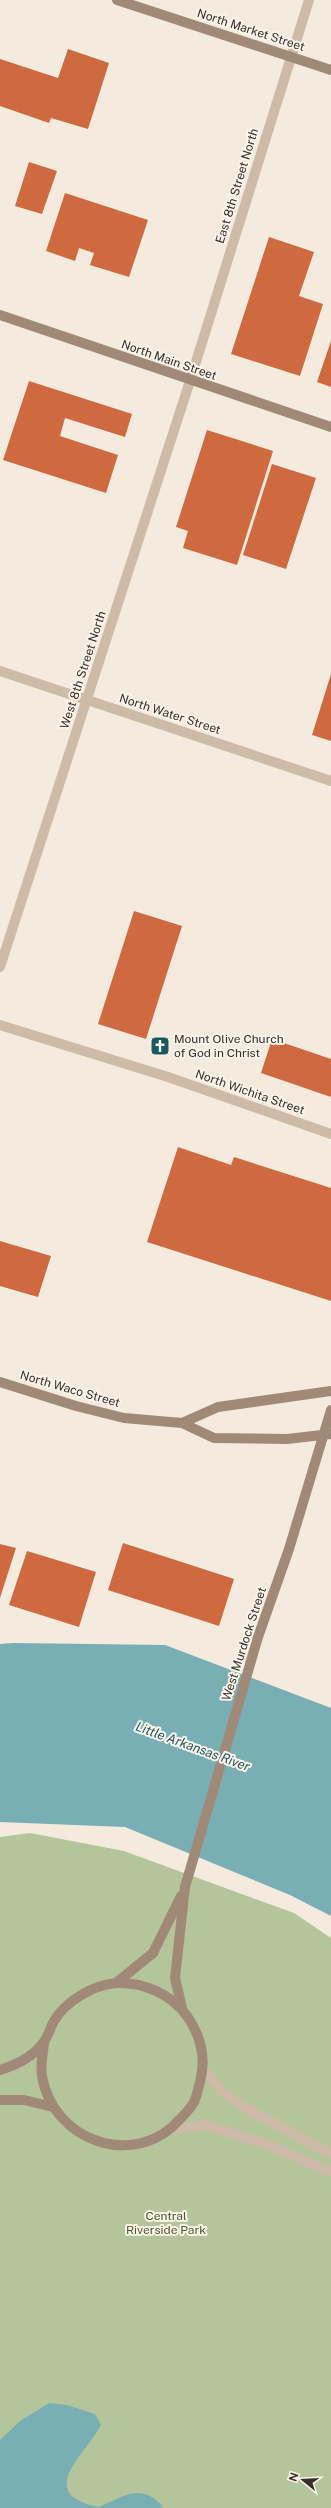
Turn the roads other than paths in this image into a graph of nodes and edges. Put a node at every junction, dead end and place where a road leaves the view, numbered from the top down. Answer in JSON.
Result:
{"nodes":[{"id":1,"x":117,"y":0,"type":"edge"},
{"id":2,"x":309,"y":0,"type":"edge"},
{"id":3,"x":291,"y":57,"type":"junction"},
{"id":4,"x":331,"y":70,"type":"edge"},
{"id":5,"x":0,"y":315,"type":"edge"},
{"id":6,"x":190,"y":381,"type":"junction"},
{"id":7,"x":331,"y":427,"type":"edge"},
{"id":8,"x":0,"y":671,"type":"edge"},
{"id":9,"x":87,"y":700,"type":"junction"},
{"id":10,"x":331,"y":780,"type":"edge"},
{"id":11,"x":0,"y":967,"type":"edge"},
{"id":12,"x":0,"y":1025,"type":"edge"},
{"id":13,"x":331,"y":1134,"type":"edge"},
{"id":14,"x":0,"y":1382,"type":"edge"},
{"id":15,"x":331,"y":1391,"type":"edge"},
{"id":16,"x":331,"y":1410,"type":"edge"},
{"id":17,"x":182,"y":1423,"type":"junction"},
{"id":18,"x":327,"y":1435,"type":"edge"},
{"id":19,"x":185,"y":1887,"type":"junction"},
{"id":20,"x":116,"y":1983,"type":"junction"},
{"id":21,"x":182,"y":2008,"type":"junction"},
{"id":22,"x":44,"y":2043,"type":"junction"},
{"id":23,"x":203,"y":2069,"type":"junction"},
{"id":24,"x":0,"y":2070,"type":"edge"},
{"id":25,"x":0,"y":2100,"type":"edge"},
{"id":26,"x":53,"y":2107,"type":"junction"},
{"id":27,"x":171,"y":2130,"type":"junction"},
{"id":28,"x":331,"y":2154,"type":"edge"},
{"id":29,"x":331,"y":2172,"type":"edge"}],
"edges":[{"from":1,"to":3,"type":"street","name":"North Market Street"},
{"from":2,"to":3,"type":"street","name":"East 8th Street North"},
{"from":3,"to":4,"type":"street","name":"North Market Street"},
{"from":3,"to":6,"type":"street","name":"East 8th Street North"},
{"from":5,"to":6,"type":"street","name":"North Main Street"},
{"from":6,"to":7,"type":"street","name":"North Main Street"},
{"from":6,"to":9,"type":"street","name":"West 8th Street North"},
{"from":8,"to":9,"type":"street","name":"North Water Street"},
{"from":9,"to":10,"type":"street","name":"North Water Street"},
{"from":9,"to":11,"type":"street","name":"West 8th Street North"},
{"from":12,"to":13,"type":"street","name":"North Wichita Street"},
{"from":14,"to":17,"type":"street","name":"North Waco Street"},
{"from":15,"to":17,"type":"street","name":"North Waco Street"},
{"from":16,"to":18,"type":"street","name":"West Murdock Street"},
{"from":17,"to":18,"type":"street","name":"North Waco Street"},
{"from":18,"to":19,"type":"street","name":"West Murdock Street"},
{"from":19,"to":20,"type":"street","name":"West Murdock Street"},
{"from":19,"to":21,"type":"street","name":"West Murdock Street"},
{"from":20,"to":21,"type":"street","name":"West Murdock Street"},
{"from":20,"to":22,"type":"street","name":"West Murdock Street"},
{"from":21,"to":23,"type":"street","name":"West Murdock Street"},
{"from":22,"to":24,"type":"street"},
{"from":22,"to":26,"type":"street","name":"West Murdock Street"},
{"from":23,"to":27,"type":"street","name":"West Murdock Street"},
{"from":23,"to":28,"type":"street"},
{"from":25,"to":26,"type":"street"},
{"from":26,"to":27,"type":"street","name":"West Murdock Street"},
{"from":27,"to":29,"type":"street"}]}
